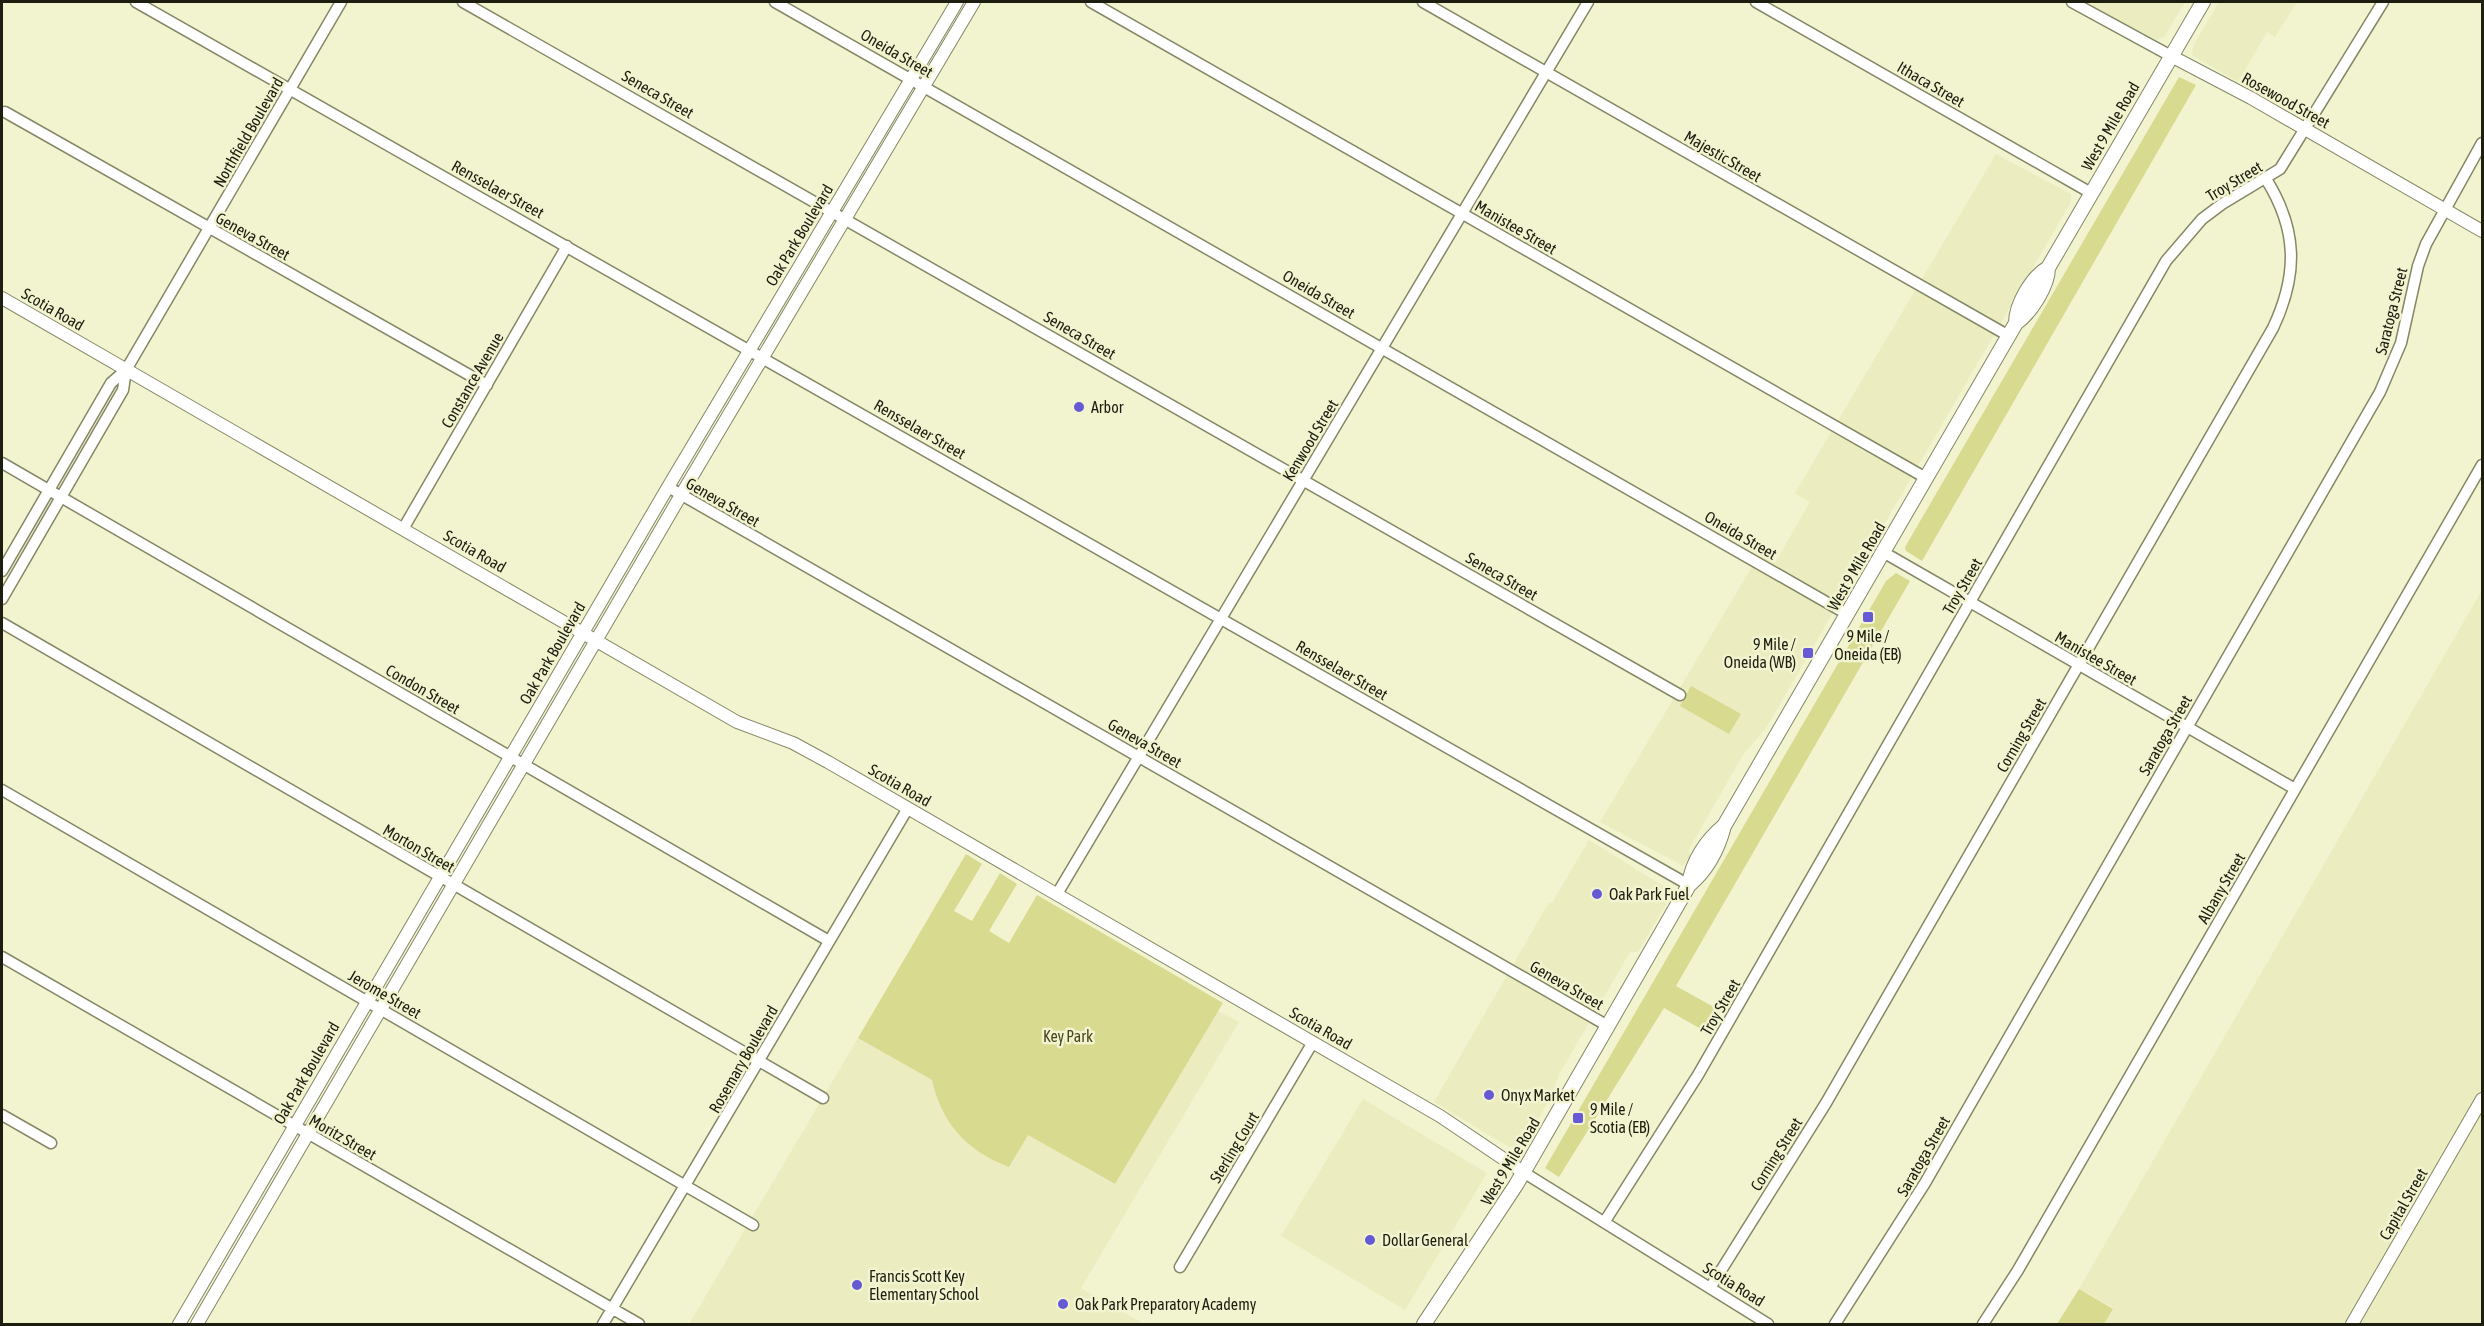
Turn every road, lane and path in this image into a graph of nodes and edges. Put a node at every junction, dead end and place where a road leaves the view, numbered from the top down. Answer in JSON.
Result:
{"nodes":[{"id":1,"x":136,"y":2,"type":"edge"},
{"id":2,"x":341,"y":2,"type":"edge"},
{"id":3,"x":463,"y":2,"type":"edge"},
{"id":4,"x":775,"y":2,"type":"edge"},
{"id":5,"x":957,"y":2,"type":"edge"},
{"id":6,"x":974,"y":2,"type":"edge"},
{"id":7,"x":1091,"y":2,"type":"edge"},
{"id":8,"x":1423,"y":2,"type":"edge"},
{"id":9,"x":1588,"y":2,"type":"edge"},
{"id":10,"x":1756,"y":2,"type":"edge"},
{"id":11,"x":2072,"y":2,"type":"edge"},
{"id":12,"x":2203,"y":2,"type":"edge"},
{"id":13,"x":2383,"y":2,"type":"edge"},
{"id":14,"x":2170,"y":56,"type":"junction"},
{"id":15,"x":1547,"y":72,"type":"junction"},
{"id":16,"x":911,"y":79,"type":"junction"},
{"id":17,"x":924,"y":86,"type":"junction"},
{"id":18,"x":290,"y":89,"type":"junction"},
{"id":19,"x":5,"y":112,"type":"dead end"},
{"id":20,"x":2306,"y":129,"type":"junction"},
{"id":21,"x":2482,"y":143,"type":"edge"},
{"id":22,"x":2266,"y":179,"type":"junction"},
{"id":23,"x":2091,"y":193,"type":"junction"},
{"id":24,"x":2446,"y":209,"type":"junction"},
{"id":25,"x":833,"y":211,"type":"junction"},
{"id":26,"x":1462,"y":214,"type":"junction"},
{"id":27,"x":846,"y":218,"type":"junction"},
{"id":28,"x":209,"y":228,"type":"junction"},
{"id":29,"x":2482,"y":231,"type":"edge"},
{"id":30,"x":567,"y":246,"type":"junction"},
{"id":31,"x":2,"y":298,"type":"edge"},
{"id":32,"x":2008,"y":336,"type":"junction"},
{"id":33,"x":1382,"y":348,"type":"junction"},
{"id":34,"x":750,"y":349,"type":"junction"},
{"id":35,"x":763,"y":356,"type":"junction"},
{"id":36,"x":126,"y":370,"type":"junction"},
{"id":37,"x":487,"y":385,"type":"junction"},
{"id":38,"x":2,"y":463,"type":"edge"},
{"id":39,"x":2482,"y":465,"type":"edge"},
{"id":40,"x":1926,"y":478,"type":"junction"},
{"id":41,"x":1303,"y":480,"type":"junction"},
{"id":42,"x":668,"y":487,"type":"junction"},
{"id":43,"x":48,"y":490,"type":"junction"},
{"id":44,"x":681,"y":495,"type":"junction"},
{"id":45,"x":61,"y":497,"type":"junction"},
{"id":46,"x":403,"y":529,"type":"junction"},
{"id":47,"x":1883,"y":552,"type":"junction"},
{"id":48,"x":2,"y":571,"type":"edge"},
{"id":49,"x":2,"y":599,"type":"edge"},
{"id":50,"x":1970,"y":602,"type":"junction"},
{"id":51,"x":1847,"y":614,"type":"junction"},
{"id":52,"x":1221,"y":619,"type":"junction"},
{"id":53,"x":2,"y":623,"type":"edge"},
{"id":54,"x":583,"y":633,"type":"junction"},
{"id":55,"x":596,"y":640,"type":"junction"},
{"id":56,"x":2078,"y":664,"type":"junction"},
{"id":57,"x":1680,"y":695,"type":"dead end"},
{"id":58,"x":2187,"y":727,"type":"junction"},
{"id":59,"x":511,"y":757,"type":"junction"},
{"id":60,"x":1138,"y":757,"type":"junction"},
{"id":61,"x":524,"y":764,"type":"junction"},
{"id":62,"x":2295,"y":789,"type":"junction"},
{"id":63,"x":2,"y":790,"type":"edge"},
{"id":64,"x":908,"y":808,"type":"junction"},
{"id":65,"x":440,"y":877,"type":"junction"},
{"id":66,"x":453,"y":885,"type":"junction"},
{"id":67,"x":1689,"y":885,"type":"junction"},
{"id":68,"x":1057,"y":894,"type":"junction"},
{"id":69,"x":830,"y":941,"type":"junction"},
{"id":70,"x":2,"y":957,"type":"edge"},
{"id":71,"x":368,"y":1002,"type":"junction"},
{"id":72,"x":381,"y":1009,"type":"junction"},
{"id":73,"x":1608,"y":1026,"type":"junction"},
{"id":74,"x":1313,"y":1042,"type":"junction"},
{"id":75,"x":759,"y":1061,"type":"junction"},
{"id":76,"x":823,"y":1098,"type":"dead end"},
{"id":77,"x":2482,"y":1099,"type":"edge"},
{"id":78,"x":2,"y":1115,"type":"edge"},
{"id":79,"x":295,"y":1126,"type":"junction"},
{"id":80,"x":308,"y":1134,"type":"junction"},
{"id":81,"x":51,"y":1143,"type":"dead end"},
{"id":82,"x":1523,"y":1172,"type":"junction"},
{"id":83,"x":685,"y":1186,"type":"junction"},
{"id":84,"x":1605,"y":1221,"type":"junction"},
{"id":85,"x":753,"y":1225,"type":"dead end"},
{"id":86,"x":1180,"y":1267,"type":"dead end"},
{"id":87,"x":1710,"y":1288,"type":"junction"},
{"id":88,"x":612,"y":1310,"type":"junction"},
{"id":89,"x":1427,"y":1323,"type":"edge"},
{"id":90,"x":179,"y":1324,"type":"edge"},
{"id":91,"x":197,"y":1324,"type":"edge"},
{"id":92,"x":603,"y":1324,"type":"edge"},
{"id":93,"x":639,"y":1324,"type":"edge"},
{"id":94,"x":1768,"y":1324,"type":"edge"},
{"id":95,"x":1835,"y":1324,"type":"edge"},
{"id":96,"x":1983,"y":1324,"type":"edge"},
{"id":97,"x":2352,"y":1324,"type":"edge"}],
"edges":[{"from":1,"to":18,"type":"street","name":"Rensselaer Street"},
{"from":2,"to":18,"type":"street","name":"Northfield Boulevard"},
{"from":3,"to":25,"type":"street","name":"Seneca Street"},
{"from":4,"to":16,"type":"street","name":"Oneida Street"},
{"from":5,"to":16,"type":"street","name":"Oak Park Boulevard"},
{"from":6,"to":17,"type":"street","name":"Oak Park Boulevard"},
{"from":7,"to":26,"type":"street","name":"Manistee Street"},
{"from":8,"to":15,"type":"street","name":"Majestic Street"},
{"from":9,"to":15,"type":"street","name":"Kenwood Street"},
{"from":10,"to":23,"type":"street","name":"Ithaca Street"},
{"from":11,"to":14,"type":"street","name":"Rosewood Street"},
{"from":12,"to":14,"type":"main road","name":"West 9 Mile Road"},
{"from":13,"to":20,"type":"street","name":"Troy Street"},
{"from":14,"to":20,"type":"street","name":"Rosewood Street"},
{"from":14,"to":23,"type":"main road","name":"West 9 Mile Road"},
{"from":15,"to":26,"type":"street","name":"Kenwood Street"},
{"from":15,"to":32,"type":"street","name":"Majestic Street"},
{"from":16,"to":17,"type":"street","name":"Oneida Street"},
{"from":16,"to":25,"type":"street","name":"Oak Park Boulevard"},
{"from":17,"to":27,"type":"street","name":"Oak Park Boulevard"},
{"from":17,"to":33,"type":"street","name":"Oneida Street"},
{"from":18,"to":28,"type":"street","name":"Northfield Boulevard"},
{"from":18,"to":30,"type":"street","name":"Rensselaer Street"},
{"from":19,"to":28,"type":"street","name":"Geneva Street"},
{"from":20,"to":22,"type":"street","name":"Troy Street"},
{"from":20,"to":24,"type":"street","name":"Rosewood Street"},
{"from":21,"to":24,"type":"street","name":"Saratoga Street"},
{"from":22,"to":50,"type":"street","name":"Troy Street"},
{"from":22,"to":56,"type":"street","name":"Corning Street"},
{"from":23,"to":32,"type":"main road","name":"West 9 Mile Road"},
{"from":24,"to":29,"type":"street","name":"Rosewood Street"},
{"from":24,"to":58,"type":"street","name":"Saratoga Street"},
{"from":25,"to":27,"type":"street","name":"Seneca Street"},
{"from":25,"to":34,"type":"street","name":"Oak Park Boulevard"},
{"from":26,"to":33,"type":"street","name":"Kenwood Street"},
{"from":26,"to":40,"type":"street","name":"Manistee Street"},
{"from":27,"to":35,"type":"street","name":"Oak Park Boulevard"},
{"from":27,"to":41,"type":"street","name":"Seneca Street"},
{"from":28,"to":36,"type":"street","name":"Northfield Boulevard"},
{"from":28,"to":37,"type":"street","name":"Geneva Street"},
{"from":30,"to":34,"type":"street","name":"Rensselaer Street"},
{"from":30,"to":37,"type":"street","name":"Constance Avenue"},
{"from":31,"to":36,"type":"street","name":"Scotia Road"},
{"from":32,"to":40,"type":"main road","name":"West 9 Mile Road"},
{"from":33,"to":41,"type":"street","name":"Kenwood Street"},
{"from":33,"to":51,"type":"street","name":"Oneida Street"},
{"from":34,"to":35,"type":"street","name":"Rensselaer Street"},
{"from":34,"to":42,"type":"street","name":"Oak Park Boulevard"},
{"from":35,"to":44,"type":"street","name":"Oak Park Boulevard"},
{"from":35,"to":52,"type":"street","name":"Rensselaer Street"},
{"from":36,"to":43,"type":"street","name":"Northfield Boulevard"},
{"from":36,"to":45,"type":"street","name":"Northfield Boulevard"},
{"from":36,"to":46,"type":"street","name":"Scotia Road"},
{"from":37,"to":46,"type":"street","name":"Constance Avenue"},
{"from":38,"to":43,"type":"street","name":"Condon Street"},
{"from":39,"to":62,"type":"street","name":"Albany Street"},
{"from":40,"to":47,"type":"main road","name":"West 9 Mile Road"},
{"from":41,"to":52,"type":"street","name":"Kenwood Street"},
{"from":41,"to":57,"type":"street","name":"Seneca Street"},
{"from":42,"to":44,"type":"street","name":"Geneva Street"},
{"from":42,"to":54,"type":"street","name":"Oak Park Boulevard"},
{"from":43,"to":45,"type":"street","name":"Condon Street"},
{"from":43,"to":48,"type":"street","name":"Northfield Boulevard"},
{"from":44,"to":55,"type":"street","name":"Oak Park Boulevard"},
{"from":44,"to":60,"type":"street","name":"Geneva Street"},
{"from":45,"to":49,"type":"street","name":"Northfield Boulevard"},
{"from":45,"to":59,"type":"street","name":"Condon Street"},
{"from":46,"to":54,"type":"street","name":"Scotia Road"},
{"from":47,"to":50,"type":"street","name":"Manistee Street"},
{"from":47,"to":51,"type":"main road","name":"West 9 Mile Road"},
{"from":50,"to":56,"type":"street","name":"Manistee Street"},
{"from":50,"to":84,"type":"street","name":"Troy Street"},
{"from":51,"to":67,"type":"main road","name":"West 9 Mile Road"},
{"from":52,"to":60,"type":"street","name":"Kenwood Street"},
{"from":52,"to":67,"type":"street","name":"Rensselaer Street"},
{"from":53,"to":65,"type":"street","name":"Morton Street"},
{"from":54,"to":55,"type":"street","name":"Scotia Road"},
{"from":54,"to":59,"type":"street","name":"Oak Park Boulevard"},
{"from":55,"to":61,"type":"street","name":"Oak Park Boulevard"},
{"from":55,"to":64,"type":"street","name":"Scotia Road"},
{"from":56,"to":58,"type":"street","name":"Manistee Street"},
{"from":56,"to":87,"type":"street","name":"Corning Street"},
{"from":58,"to":62,"type":"street","name":"Manistee Street"},
{"from":58,"to":95,"type":"street","name":"Saratoga Street"},
{"from":59,"to":61,"type":"street","name":"Condon Street"},
{"from":59,"to":65,"type":"street","name":"Oak Park Boulevard"},
{"from":60,"to":68,"type":"street","name":"Kenwood Street"},
{"from":60,"to":73,"type":"street","name":"Geneva Street"},
{"from":61,"to":66,"type":"street","name":"Oak Park Boulevard"},
{"from":61,"to":69,"type":"street","name":"Condon Street"},
{"from":62,"to":96,"type":"street","name":"Albany Street"},
{"from":63,"to":71,"type":"street","name":"Jerome Street"},
{"from":64,"to":68,"type":"street","name":"Scotia Road"},
{"from":64,"to":69,"type":"street","name":"Rosemary Boulevard"},
{"from":65,"to":66,"type":"street","name":"Morton Street"},
{"from":65,"to":71,"type":"street","name":"Oak Park Boulevard"},
{"from":66,"to":72,"type":"street","name":"Oak Park Boulevard"},
{"from":66,"to":75,"type":"street","name":"Morton Street"},
{"from":67,"to":73,"type":"main road","name":"West 9 Mile Road"},
{"from":68,"to":74,"type":"street","name":"Scotia Road"},
{"from":69,"to":75,"type":"street","name":"Rosemary Boulevard"},
{"from":70,"to":79,"type":"street","name":"Moritz Street"},
{"from":71,"to":72,"type":"street","name":"Jerome Street"},
{"from":71,"to":79,"type":"street","name":"Oak Park Boulevard"},
{"from":72,"to":80,"type":"street","name":"Oak Park Boulevard"},
{"from":72,"to":83,"type":"street","name":"Jerome Street"},
{"from":73,"to":82,"type":"main road","name":"West 9 Mile Road"},
{"from":74,"to":82,"type":"street","name":"Scotia Road"},
{"from":74,"to":86,"type":"street","name":"Sterling Court"},
{"from":75,"to":76,"type":"street","name":"Morton Street"},
{"from":75,"to":83,"type":"street","name":"Rosemary Boulevard"},
{"from":77,"to":97,"type":"street","name":"Capital Street"},
{"from":78,"to":81,"type":"street"},
{"from":79,"to":80,"type":"street","name":"Moritz Street"},
{"from":79,"to":90,"type":"street","name":"Oak Park Boulevard"},
{"from":80,"to":88,"type":"street","name":"Moritz Street"},
{"from":80,"to":91,"type":"street","name":"Oak Park Boulevard"},
{"from":82,"to":84,"type":"street","name":"Scotia Road"},
{"from":82,"to":89,"type":"main road","name":"West 9 Mile Road"},
{"from":83,"to":85,"type":"street","name":"Jerome Street"},
{"from":83,"to":88,"type":"street","name":"Rosemary Boulevard"},
{"from":84,"to":87,"type":"street","name":"Scotia Road"},
{"from":87,"to":94,"type":"street","name":"Scotia Road"},
{"from":88,"to":92,"type":"street","name":"Rosemary Boulevard"},
{"from":88,"to":93,"type":"street","name":"Moritz Street"}]}
